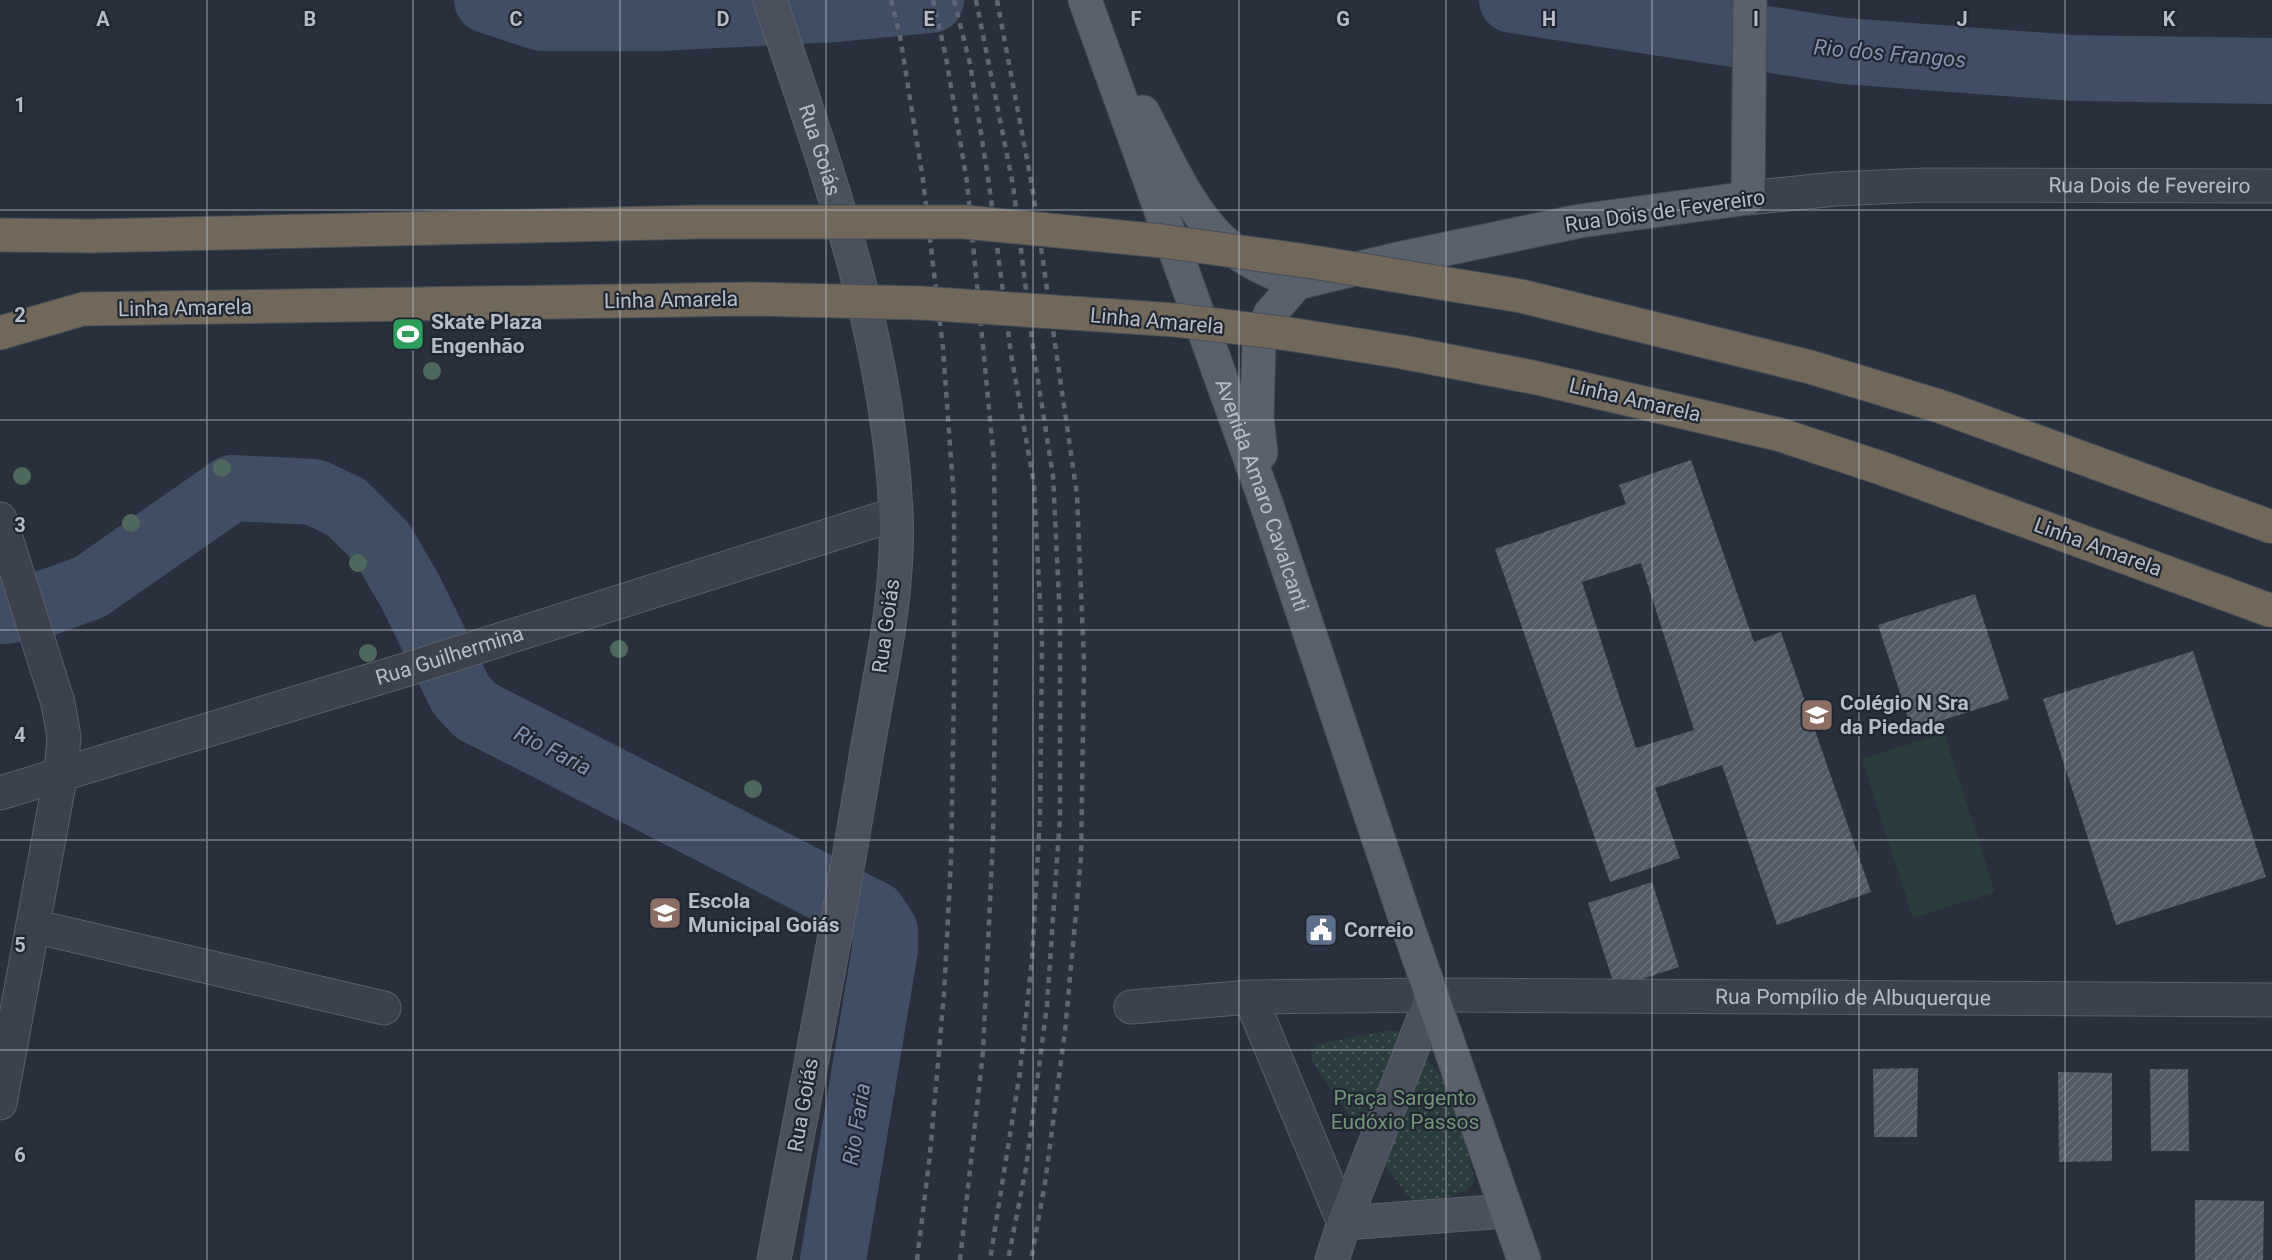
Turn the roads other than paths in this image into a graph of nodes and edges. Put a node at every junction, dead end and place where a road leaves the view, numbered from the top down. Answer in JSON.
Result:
{"nodes":[{"id":1,"x":770,"y":0,"type":"edge"},
{"id":2,"x":1750,"y":0,"type":"edge"},
{"id":3,"x":1087,"y":7,"type":"edge"},
{"id":4,"x":2272,"y":186,"type":"edge"},
{"id":5,"x":1748,"y":198,"type":"junction"},
{"id":6,"x":0,"y":235,"type":"edge"},
{"id":7,"x":1297,"y":283,"type":"junction"},
{"id":8,"x":83,"y":309,"type":"junction"},
{"id":9,"x":0,"y":310,"type":"edge"},
{"id":10,"x":0,"y":333,"type":"edge"},
{"id":11,"x":1266,"y":503,"type":"junction"},
{"id":12,"x":896,"y":514,"type":"junction"},
{"id":13,"x":0,"y":519,"type":"edge"},
{"id":14,"x":2272,"y":527,"type":"edge"},
{"id":15,"x":2272,"y":611,"type":"edge"},
{"id":16,"x":61,"y":773,"type":"junction"},
{"id":17,"x":0,"y":793,"type":"edge"},
{"id":18,"x":33,"y":927,"type":"junction"},
{"id":19,"x":1433,"y":995,"type":"junction"},
{"id":20,"x":1250,"y":997,"type":"junction"},
{"id":21,"x":2272,"y":1000,"type":"edge"},
{"id":22,"x":1131,"y":1007,"type":"dead end"},
{"id":23,"x":384,"y":1008,"type":"dead end"},
{"id":24,"x":0,"y":1102,"type":"edge"},
{"id":25,"x":1507,"y":1211,"type":"junction"},
{"id":26,"x":1344,"y":1223,"type":"junction"},
{"id":27,"x":774,"y":1260,"type":"edge"},
{"id":28,"x":1332,"y":1260,"type":"edge"},
{"id":29,"x":1524,"y":1260,"type":"edge"}],
"edges":[{"from":1,"to":12,"type":"main road","name":"Rua Goiás"},
{"from":2,"to":5,"type":"main road"},
{"from":3,"to":7,"type":"main road"},
{"from":3,"to":11,"type":"main road","name":"Avenida Amaro Cavalcanti"},
{"from":4,"to":5,"type":"street","name":"Rua Dois de Fevereiro"},
{"from":5,"to":7,"type":"main road","name":"Rua Dois de Fevereiro"},
{"from":6,"to":14,"type":"highway","bridge":true},
{"from":7,"to":11,"type":"main road"},
{"from":8,"to":9,"type":"highway","name":"Linha Amarela"},
{"from":8,"to":10,"type":"highway"},
{"from":8,"to":15,"type":"highway","name":"Linha Amarela","bridge":true},
{"from":11,"to":19,"type":"main road","name":"Avenida Amaro Cavalcanti"},
{"from":12,"to":16,"type":"street","name":"Rua Guilhermina"},
{"from":12,"to":27,"type":"main road","name":"Rua Goiás"},
{"from":13,"to":16,"type":"street"},
{"from":16,"to":17,"type":"street","name":"Rua Guilhermina"},
{"from":16,"to":18,"type":"street"},
{"from":18,"to":23,"type":"street"},
{"from":18,"to":24,"type":"street"},
{"from":19,"to":20,"type":"street"},
{"from":19,"to":21,"type":"street","name":"Rua Pompílio de Albuquerque"},
{"from":19,"to":25,"type":"main road","name":"Avenida Amaro Cavalcanti"},
{"from":19,"to":26,"type":"main road"},
{"from":20,"to":22,"type":"street"},
{"from":20,"to":26,"type":"street"},
{"from":25,"to":26,"type":"main road"},
{"from":25,"to":29,"type":"main road","name":"Avenida Amaro Cavalcanti"},
{"from":26,"to":28,"type":"main road"}]}
